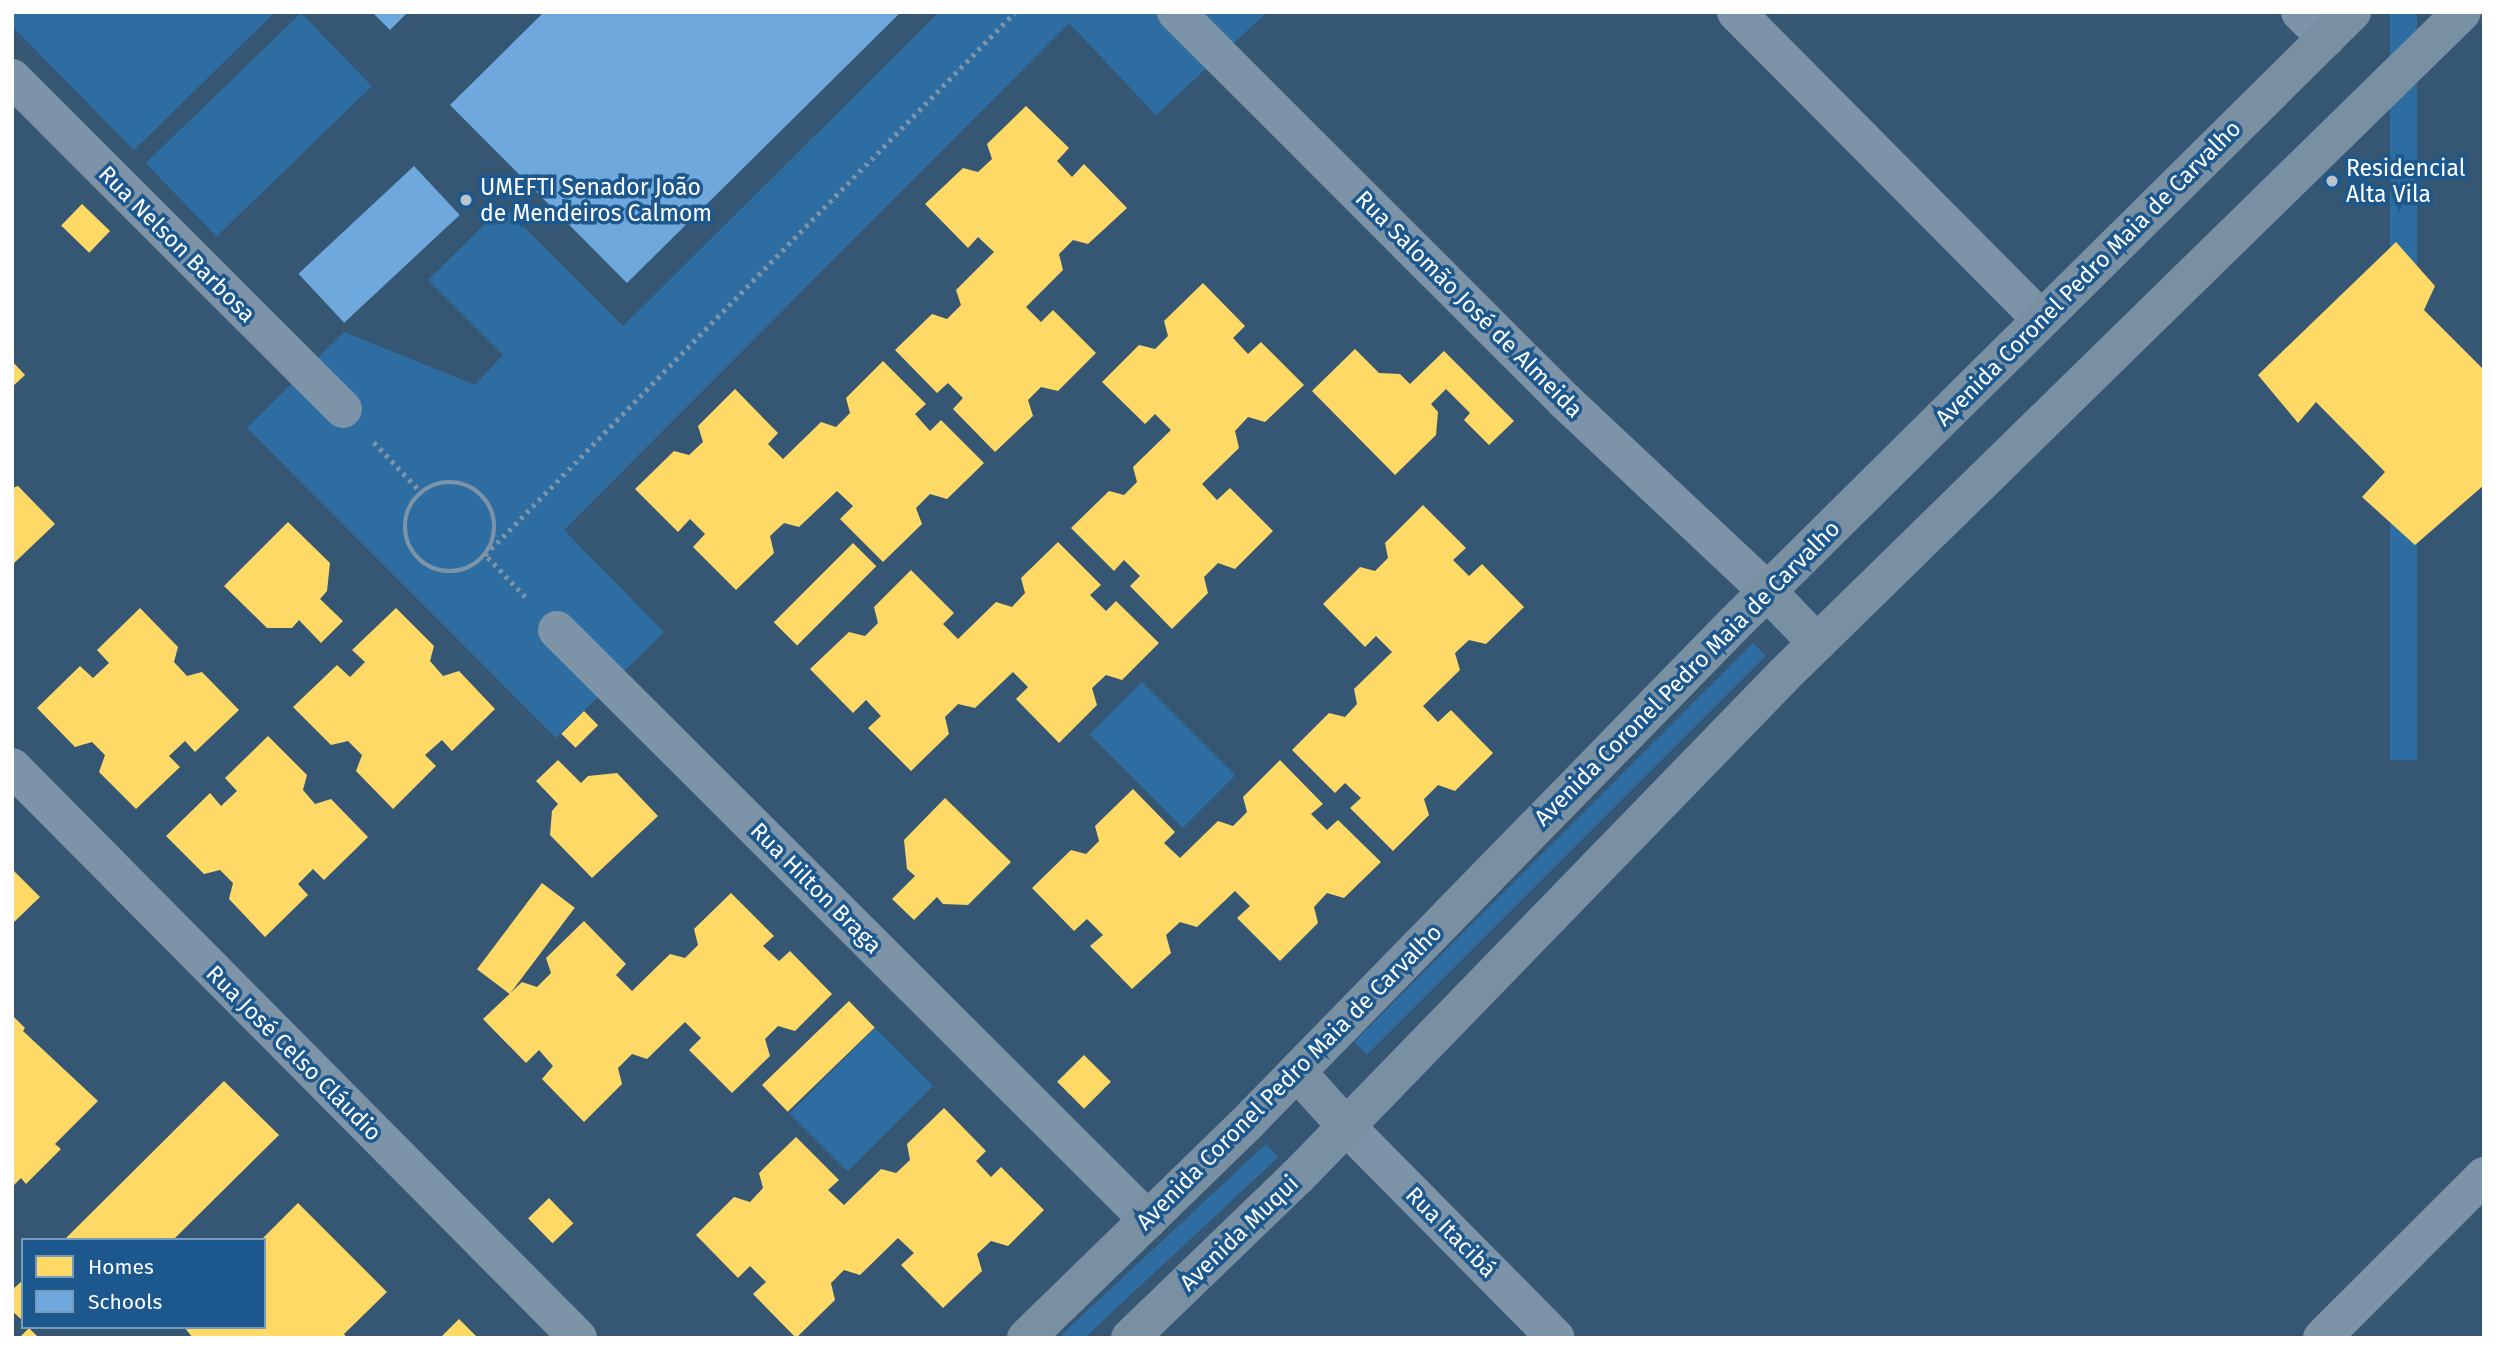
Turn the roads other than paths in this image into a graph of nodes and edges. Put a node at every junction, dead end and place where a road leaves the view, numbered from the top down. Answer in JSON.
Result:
{"nodes":[{"id":1,"x":1176,"y":12,"type":"edge"},
{"id":2,"x":1736,"y":12,"type":"edge"},
{"id":3,"x":2462,"y":12,"type":"edge"},
{"id":4,"x":2326,"y":21,"type":"edge"},
{"id":5,"x":12,"y":78,"type":"edge"},
{"id":6,"x":2041,"y":319,"type":"junction"},
{"id":7,"x":342,"y":409,"type":"road end"},
{"id":8,"x":1767,"y":591,"type":"junction"},
{"id":9,"x":557,"y":630,"type":"road end"},
{"id":10,"x":1817,"y":643,"type":"junction"},
{"id":11,"x":12,"y":767,"type":"edge"},
{"id":12,"x":1297,"y":1072,"type":"junction"},
{"id":13,"x":1346,"y":1126,"type":"junction"},
{"id":14,"x":2484,"y":1176,"type":"edge"},
{"id":15,"x":1147,"y":1220,"type":"junction"},
{"id":16,"x":578,"y":1338,"type":"edge"},
{"id":17,"x":1026,"y":1338,"type":"edge"},
{"id":18,"x":1130,"y":1338,"type":"edge"},
{"id":19,"x":1556,"y":1338,"type":"edge"},
{"id":20,"x":2322,"y":1338,"type":"edge"}],
"edges":[{"from":1,"to":8,"type":"street","name":"Rua Salomão José de Almeida"},
{"from":2,"to":6,"type":"street"},
{"from":3,"to":10,"type":"street"},
{"from":4,"to":6,"type":"street","name":"Avenida Coronel Pedro Maia de Carvalho"},
{"from":5,"to":7,"type":"street","name":"Rua Nelson Barbosa"},
{"from":6,"to":8,"type":"street","name":"Avenida Coronel Pedro Maia de Carvalho"},
{"from":8,"to":10,"type":"street"},
{"from":8,"to":12,"type":"street","name":"Avenida Coronel Pedro Maia de Carvalho"},
{"from":9,"to":15,"type":"street","name":"Rua Hilton Braga"},
{"from":10,"to":13,"type":"street"},
{"from":11,"to":16,"type":"street","name":"Rua José Celso Cláudio"},
{"from":12,"to":13,"type":"street"},
{"from":12,"to":15,"type":"street","name":"Avenida Coronel Pedro Maia de Carvalho"},
{"from":13,"to":18,"type":"street","name":"Avenida Muqui"},
{"from":13,"to":19,"type":"street","name":"Rua Itacibá"},
{"from":14,"to":20,"type":"street"},
{"from":15,"to":17,"type":"street","name":"Avenida Coronel Pedro Maia de Carvalho"}]}
